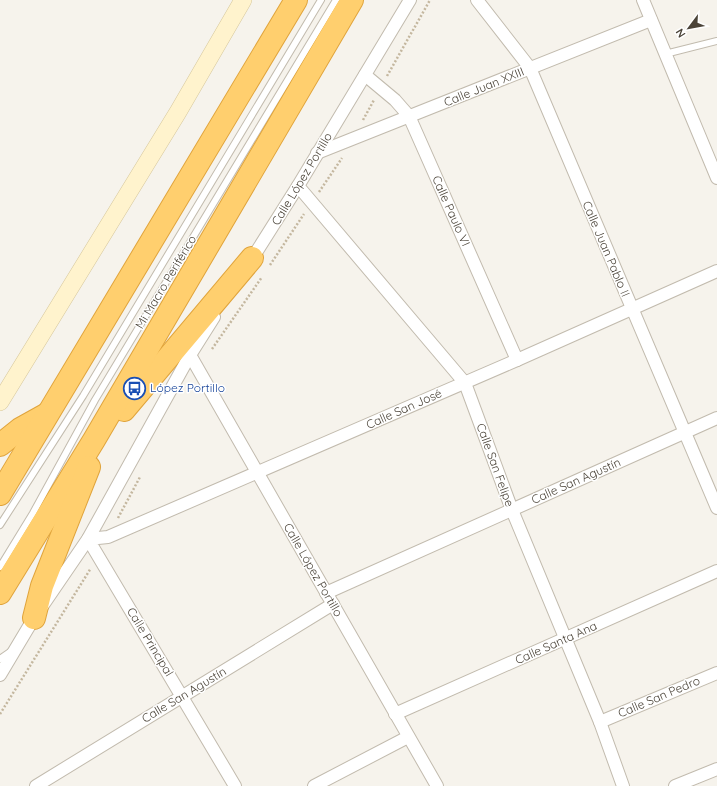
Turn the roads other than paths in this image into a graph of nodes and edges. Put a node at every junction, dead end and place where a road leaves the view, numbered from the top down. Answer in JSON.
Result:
{"nodes":[{"id":1,"x":243,"y":0,"type":"edge"},
{"id":2,"x":296,"y":0,"type":"edge"},
{"id":3,"x":321,"y":0,"type":"edge"},
{"id":4,"x":336,"y":0,"type":"edge"},
{"id":5,"x":352,"y":0,"type":"edge"},
{"id":6,"x":410,"y":0,"type":"edge"},
{"id":7,"x":477,"y":0,"type":"edge"},
{"id":8,"x":643,"y":0,"type":"edge"},
{"id":9,"x":651,"y":20,"type":"junction"},
{"id":10,"x":717,"y":41,"type":"edge"},
{"id":11,"x":665,"y":54,"type":"junction"},
{"id":12,"x":530,"y":68,"type":"junction"},
{"id":13,"x":365,"y":76,"type":"junction"},
{"id":14,"x":409,"y":116,"type":"junction"},
{"id":15,"x":317,"y":153,"type":"junction"},
{"id":16,"x":717,"y":178,"type":"edge"},
{"id":17,"x":298,"y":186,"type":"junction"},
{"id":18,"x":252,"y":258,"type":"junction"},
{"id":19,"x":717,"y":271,"type":"edge"},
{"id":20,"x":632,"y":309,"type":"junction"},
{"id":21,"x":190,"y":355,"type":"junction"},
{"id":22,"x":517,"y":360,"type":"junction"},
{"id":23,"x":465,"y":383,"type":"junction"},
{"id":24,"x":0,"y":402,"type":"edge"},
{"id":25,"x":48,"y":414,"type":"junction"},
{"id":26,"x":717,"y":418,"type":"edge"},
{"id":27,"x":685,"y":433,"type":"junction"},
{"id":28,"x":94,"y":440,"type":"junction"},
{"id":29,"x":0,"y":445,"type":"edge"},
{"id":30,"x":258,"y":473,"type":"junction"},
{"id":31,"x":0,"y":494,"type":"edge"},
{"id":32,"x":717,"y":508,"type":"edge"},
{"id":33,"x":512,"y":510,"type":"junction"},
{"id":34,"x":0,"y":525,"type":"edge"},
{"id":35,"x":88,"y":539,"type":"junction"},
{"id":36,"x":0,"y":567,"type":"edge"},
{"id":37,"x":717,"y":571,"type":"edge"},
{"id":38,"x":0,"y":593,"type":"edge"},
{"id":39,"x":326,"y":593,"type":"junction"},
{"id":40,"x":333,"y":604,"type":"junction"},
{"id":41,"x":34,"y":618,"type":"junction"},
{"id":42,"x":565,"y":639,"type":"junction"},
{"id":43,"x":18,"y":646,"type":"junction"},
{"id":44,"x":0,"y":659,"type":"edge"},
{"id":45,"x":717,"y":672,"type":"edge"},
{"id":46,"x":0,"y":675,"type":"edge"},
{"id":47,"x":182,"y":696,"type":"junction"},
{"id":48,"x":396,"y":714,"type":"junction"},
{"id":49,"x":600,"y":722,"type":"junction"},
{"id":50,"x":408,"y":737,"type":"junction"},
{"id":51,"x":717,"y":769,"type":"edge"},
{"id":52,"x":36,"y":786,"type":"edge"},
{"id":53,"x":235,"y":786,"type":"edge"},
{"id":54,"x":314,"y":786,"type":"edge"},
{"id":55,"x":437,"y":786,"type":"edge"},
{"id":56,"x":623,"y":786,"type":"edge"},
{"id":57,"x":675,"y":786,"type":"edge"}],
"edges":[{"from":1,"to":24,"type":"street"},
{"from":2,"to":25,"type":"highway"},
{"from":3,"to":34,"type":"lane","name":"Mi Macro Periférico"},
{"from":4,"to":36,"type":"lane","name":"Mi Macro Periférico"},
{"from":5,"to":28,"type":"highway"},
{"from":6,"to":13,"type":"street","name":"Calle López Portillo"},
{"from":7,"to":12,"type":"street","name":"Calle Juan Pablo II"},
{"from":8,"to":9,"type":"street"},
{"from":9,"to":11,"type":"street"},
{"from":9,"to":12,"type":"street","name":"Calle Juan XXIII"},
{"from":10,"to":11,"type":"lane"},
{"from":11,"to":16,"type":"street"},
{"from":12,"to":14,"type":"street","name":"Calle Juan XXIII"},
{"from":12,"to":20,"type":"street","name":"Calle Juan Pablo II"},
{"from":13,"to":14,"type":"street","name":"Calle Paulo VI"},
{"from":13,"to":15,"type":"street","name":"Calle López Portillo"},
{"from":14,"to":15,"type":"street","name":"Calle Juan XXIII"},
{"from":14,"to":22,"type":"street","name":"Calle Paulo VI"},
{"from":15,"to":17,"type":"street","name":"Calle López Portillo"},
{"from":17,"to":18,"type":"street","name":"Calle López Portillo"},
{"from":17,"to":23,"type":"street","name":"Calle San Felipe"},
{"from":18,"to":21,"type":"street","name":"Calle López Portillo"},
{"from":18,"to":28,"type":"highway"},
{"from":19,"to":20,"type":"street","name":"Calle San José"},
{"from":20,"to":22,"type":"street","name":"Calle San José"},
{"from":20,"to":27,"type":"street","name":"Calle Juan Pablo II"},
{"from":21,"to":30,"type":"street","name":"Calle López Portillo"},
{"from":21,"to":35,"type":"street","name":"Calle López Portillo"},
{"from":22,"to":23,"type":"street","name":"Calle San José"},
{"from":23,"to":30,"type":"street","name":"Calle San José"},
{"from":23,"to":33,"type":"street","name":"Calle San Felipe"},
{"from":25,"to":29,"type":"highway"},
{"from":25,"to":31,"type":"highway"},
{"from":26,"to":27,"type":"street","name":"Calle San Agustín"},
{"from":27,"to":32,"type":"street","name":"Calle Juan Pablo II"},
{"from":27,"to":33,"type":"street","name":"Calle San Agustín"},
{"from":28,"to":38,"type":"highway"},
{"from":28,"to":41,"type":"highway"},
{"from":30,"to":35,"type":"street","name":"Calle San José"},
{"from":30,"to":39,"type":"street","name":"Calle López Portillo"},
{"from":33,"to":39,"type":"street","name":"Calle San Agustín"},
{"from":33,"to":42,"type":"street","name":"Calle San Felipe"},
{"from":35,"to":41,"type":"street","name":"Calle López Portillo"},
{"from":35,"to":47,"type":"street","name":"Calle Principal"},
{"from":37,"to":42,"type":"street","name":"Calle Santa Ana"},
{"from":39,"to":40,"type":"street","name":"Calle López Portillo"},
{"from":40,"to":47,"type":"street","name":"Calle San Agustín"},
{"from":40,"to":48,"type":"street","name":"Calle López Portillo"},
{"from":41,"to":43,"type":"street","name":"Calle López Portillo"},
{"from":42,"to":48,"type":"street","name":"Calle Santa Ana"},
{"from":42,"to":49,"type":"street","name":"Calle San Felipe"},
{"from":43,"to":44,"type":"lane"},
{"from":43,"to":46,"type":"street","name":"Calle López Portillo"},
{"from":45,"to":49,"type":"street","name":"Calle San Pedro"},
{"from":47,"to":52,"type":"street","name":"Calle San Agustín"},
{"from":47,"to":53,"type":"street","name":"Calle Principal"},
{"from":48,"to":50,"type":"street","name":"Calle López Portillo"},
{"from":49,"to":56,"type":"street","name":"Calle San Felipe"},
{"from":50,"to":54,"type":"street"},
{"from":50,"to":55,"type":"street","name":"Calle López Portillo"},
{"from":51,"to":57,"type":"street"}]}
